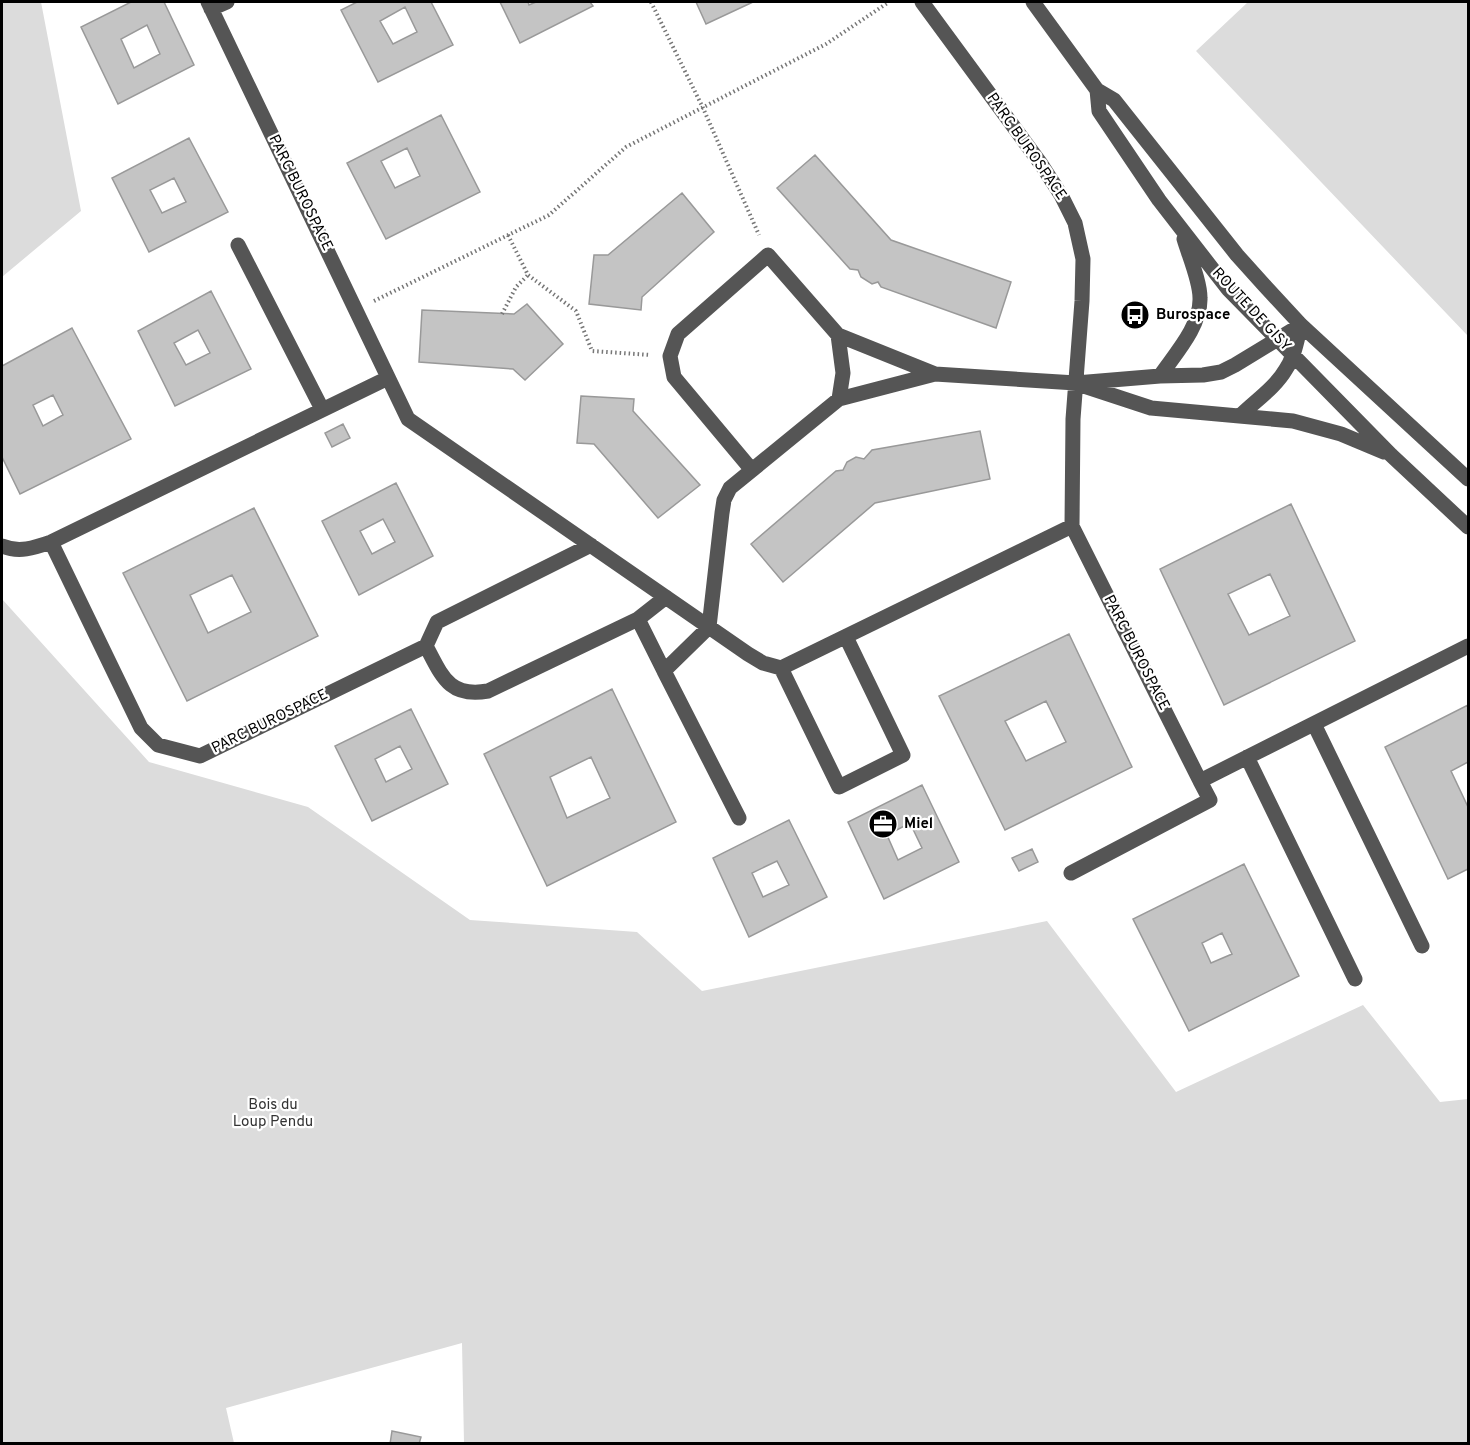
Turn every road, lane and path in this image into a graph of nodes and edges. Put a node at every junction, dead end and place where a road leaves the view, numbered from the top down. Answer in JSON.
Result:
{"nodes":[{"id":1,"x":227,"y":2,"type":"edge"},
{"id":2,"x":651,"y":2,"type":"edge"},
{"id":3,"x":889,"y":2,"type":"edge"},
{"id":4,"x":922,"y":2,"type":"edge"},
{"id":5,"x":1033,"y":2,"type":"edge"},
{"id":6,"x":210,"y":5,"type":"edge"},
{"id":7,"x":1097,"y":90,"type":"junction"},
{"id":8,"x":703,"y":108,"type":"junction"},
{"id":9,"x":1181,"y":230,"type":"junction"},
{"id":10,"x":508,"y":236,"type":"junction"},
{"id":11,"x":238,"y":245,"type":"dead end"},
{"id":12,"x":768,"y":255,"type":"junction"},
{"id":13,"x":528,"y":275,"type":"junction"},
{"id":14,"x":356,"y":309,"type":"junction"},
{"id":15,"x":502,"y":314,"type":"dead end"},
{"id":16,"x":1301,"y":325,"type":"junction"},
{"id":17,"x":838,"y":335,"type":"junction"},
{"id":18,"x":1276,"y":340,"type":"junction"},
{"id":19,"x":670,"y":356,"type":"junction"},
{"id":20,"x":1293,"y":356,"type":"junction"},
{"id":21,"x":934,"y":374,"type":"junction"},
{"id":22,"x":1160,"y":376,"type":"junction"},
{"id":23,"x":388,"y":378,"type":"junction"},
{"id":24,"x":1076,"y":383,"type":"junction"},
{"id":25,"x":839,"y":399,"type":"junction"},
{"id":26,"x":322,"y":409,"type":"junction"},
{"id":27,"x":1239,"y":416,"type":"junction"},
{"id":28,"x":1391,"y":454,"type":"junction"},
{"id":29,"x":751,"y":469,"type":"junction"},
{"id":30,"x":1468,"y":479,"type":"edge"},
{"id":31,"x":1072,"y":526,"type":"junction"},
{"id":32,"x":1468,"y":527,"type":"edge"},
{"id":33,"x":51,"y":542,"type":"junction"},
{"id":34,"x":591,"y":545,"type":"junction"},
{"id":35,"x":2,"y":546,"type":"edge"},
{"id":36,"x":666,"y":597,"type":"junction"},
{"id":37,"x":638,"y":619,"type":"junction"},
{"id":38,"x":709,"y":627,"type":"junction"},
{"id":39,"x":846,"y":637,"type":"junction"},
{"id":40,"x":426,"y":646,"type":"junction"},
{"id":41,"x":1468,"y":646,"type":"edge"},
{"id":42,"x":781,"y":668,"type":"junction"},
{"id":43,"x":664,"y":672,"type":"junction"},
{"id":44,"x":1314,"y":724,"type":"junction"},
{"id":45,"x":1247,"y":757,"type":"junction"},
{"id":46,"x":1200,"y":781,"type":"junction"},
{"id":47,"x":739,"y":818,"type":"dead end"},
{"id":48,"x":1071,"y":873,"type":"dead end"},
{"id":49,"x":1422,"y":946,"type":"dead end"},
{"id":50,"x":1354,"y":979,"type":"dead end"}],
"edges":[{"from":1,"to":6,"type":"street","name":"PARC BUROSPACE"},
{"from":2,"to":8,"type":"path"},
{"from":3,"to":8,"type":"path"},
{"from":4,"to":24,"type":"street","name":"PARC BUROSPACE"},
{"from":5,"to":7,"type":"street","name":"ROUTE DE GISY"},
{"from":6,"to":14,"type":"street","name":"PARC BUROSPACE"},
{"from":7,"to":9,"type":"street","name":"ROUTE DE GISY"},
{"from":7,"to":16,"type":"street","name":"ROUTE DE GISY"},
{"from":8,"to":10,"type":"path"},
{"from":8,"to":12,"type":"path"},
{"from":9,"to":18,"type":"street","name":"ROUTE DE GISY"},
{"from":9,"to":22,"type":"street"},
{"from":10,"to":13,"type":"path"},
{"from":10,"to":14,"type":"path"},
{"from":11,"to":26,"type":"street"},
{"from":12,"to":17,"type":"street"},
{"from":12,"to":19,"type":"street"},
{"from":13,"to":15,"type":"path"},
{"from":13,"to":19,"type":"path"},
{"from":14,"to":23,"type":"street","name":"PARC BUROSPACE"},
{"from":16,"to":18,"type":"street"},
{"from":16,"to":20,"type":"street"},
{"from":16,"to":30,"type":"street","name":"ROUTE DE GISY"},
{"from":17,"to":21,"type":"street"},
{"from":17,"to":25,"type":"street"},
{"from":18,"to":20,"type":"street","name":"ROUTE DE GISY"},
{"from":18,"to":22,"type":"street"},
{"from":19,"to":29,"type":"street"},
{"from":20,"to":27,"type":"street"},
{"from":20,"to":28,"type":"street","name":"ROUTE DE GISY"},
{"from":21,"to":24,"type":"street"},
{"from":21,"to":25,"type":"street"},
{"from":22,"to":24,"type":"street"},
{"from":23,"to":26,"type":"street"},
{"from":23,"to":34,"type":"street","name":"PARC BUROSPACE"},
{"from":24,"to":27,"type":"street"},
{"from":24,"to":31,"type":"street","name":"PARC BUROSPACE"},
{"from":25,"to":29,"type":"street"},
{"from":26,"to":33,"type":"street"},
{"from":27,"to":28,"type":"street"},
{"from":28,"to":32,"type":"street","name":"ROUTE DE GISY"},
{"from":29,"to":38,"type":"street"},
{"from":31,"to":39,"type":"street"},
{"from":31,"to":46,"type":"street","name":"PARC BUROSPACE"},
{"from":33,"to":35,"type":"street"},
{"from":33,"to":40,"type":"street","name":"PARC BUROSPACE"},
{"from":34,"to":36,"type":"street","name":"PARC BUROSPACE"},
{"from":34,"to":40,"type":"street"},
{"from":36,"to":37,"type":"street"},
{"from":36,"to":38,"type":"street","name":"PARC BUROSPACE"},
{"from":37,"to":40,"type":"street"},
{"from":37,"to":43,"type":"street"},
{"from":38,"to":42,"type":"street","name":"PARC BUROSPACE"},
{"from":38,"to":43,"type":"street"},
{"from":39,"to":42,"type":"street"},
{"from":39,"to":42,"type":"street"},
{"from":41,"to":44,"type":"street"},
{"from":43,"to":47,"type":"street"},
{"from":44,"to":45,"type":"street"},
{"from":44,"to":49,"type":"street"},
{"from":45,"to":46,"type":"street"},
{"from":45,"to":50,"type":"street"},
{"from":46,"to":48,"type":"street","name":"PARC BUROSPACE"}]}
